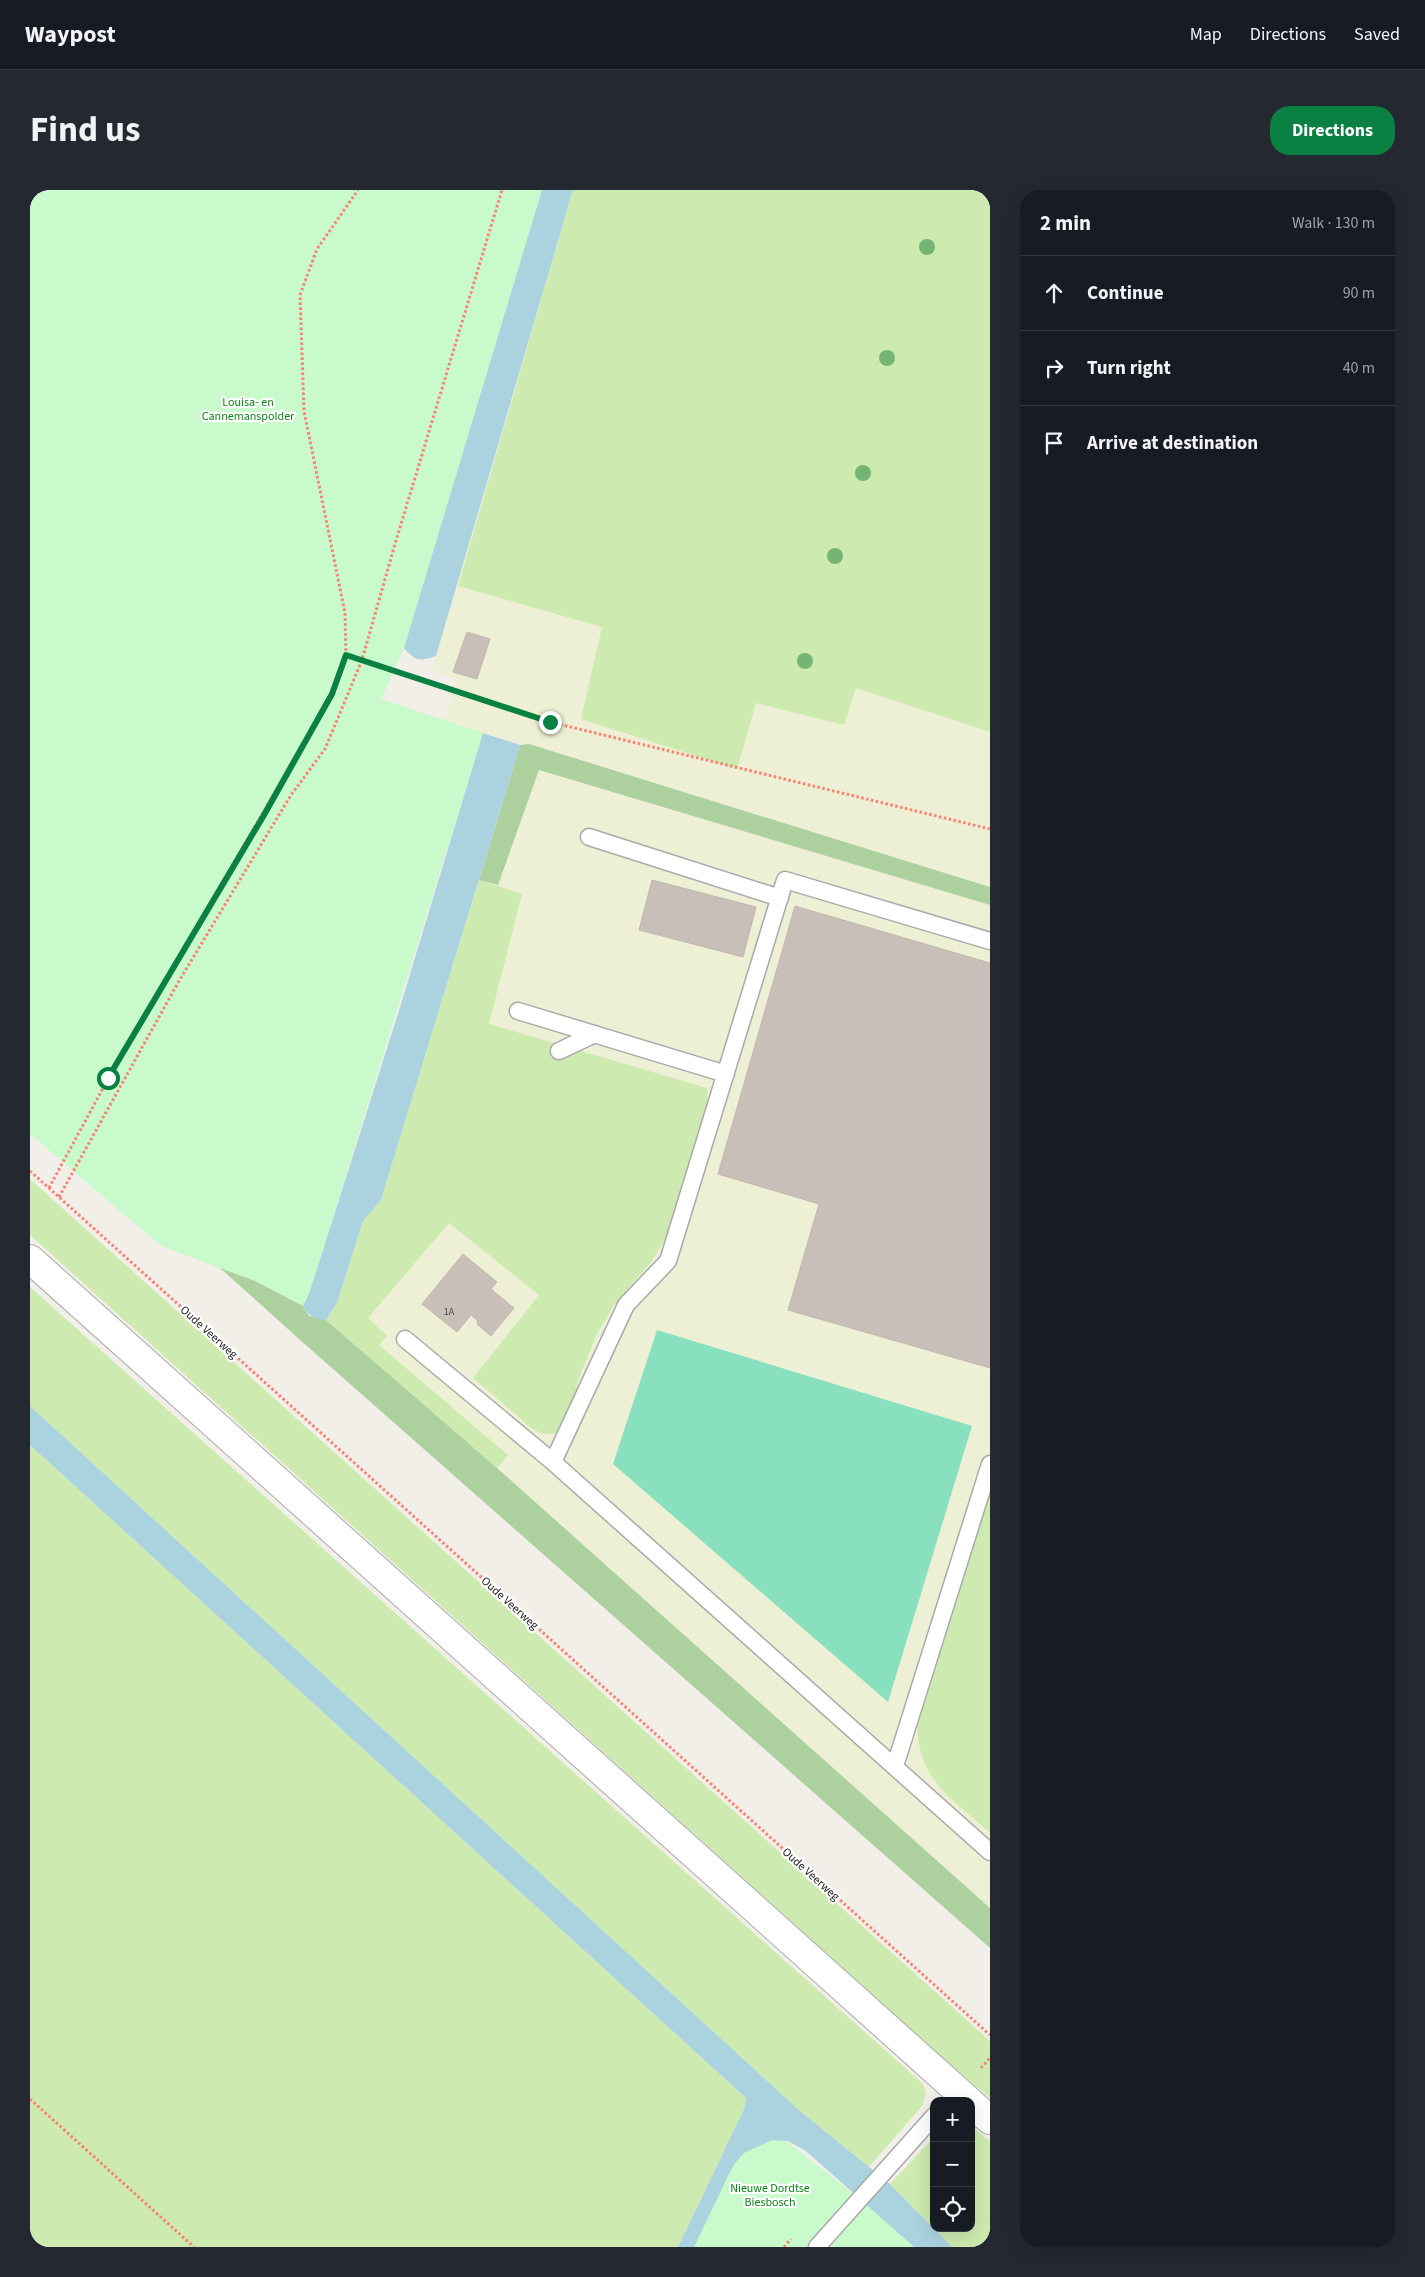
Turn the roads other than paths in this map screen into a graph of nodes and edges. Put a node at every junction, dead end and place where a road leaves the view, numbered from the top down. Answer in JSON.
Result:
{"nodes":[{"id":1,"x":589,"y":837,"type":"dead end"},
{"id":2,"x":780,"y":898,"type":"junction"},
{"id":3,"x":990,"y":941,"type":"edge"},
{"id":4,"x":518,"y":1012,"type":"dead end"},
{"id":5,"x":595,"y":1034,"type":"junction"},
{"id":6,"x":559,"y":1051,"type":"dead end"},
{"id":7,"x":726,"y":1074,"type":"junction"},
{"id":8,"x":30,"y":1259,"type":"edge"},
{"id":9,"x":405,"y":1339,"type":"dead end"},
{"id":10,"x":553,"y":1462,"type":"junction"},
{"id":11,"x":990,"y":1464,"type":"edge"},
{"id":12,"x":896,"y":1766,"type":"junction"},
{"id":13,"x":990,"y":1852,"type":"edge"},
{"id":14,"x":959,"y":2097,"type":"edge"},
{"id":15,"x":975,"y":2109,"type":"edge"},
{"id":16,"x":930,"y":2120,"type":"edge"},
{"id":17,"x":990,"y":2120,"type":"edge"},
{"id":18,"x":817,"y":2247,"type":"edge"}],
"edges":[{"from":1,"to":2,"type":"lane"},
{"from":2,"to":3,"type":"lane"},
{"from":2,"to":7,"type":"lane"},
{"from":4,"to":5,"type":"lane"},
{"from":5,"to":6,"type":"lane"},
{"from":5,"to":7,"type":"lane"},
{"from":7,"to":10,"type":"lane"},
{"from":8,"to":14,"type":"street"},
{"from":9,"to":10,"type":"lane"},
{"from":10,"to":12,"type":"lane"},
{"from":11,"to":12,"type":"lane"},
{"from":12,"to":13,"type":"lane"},
{"from":15,"to":17,"type":"street"},
{"from":16,"to":18,"type":"lane"}]}
